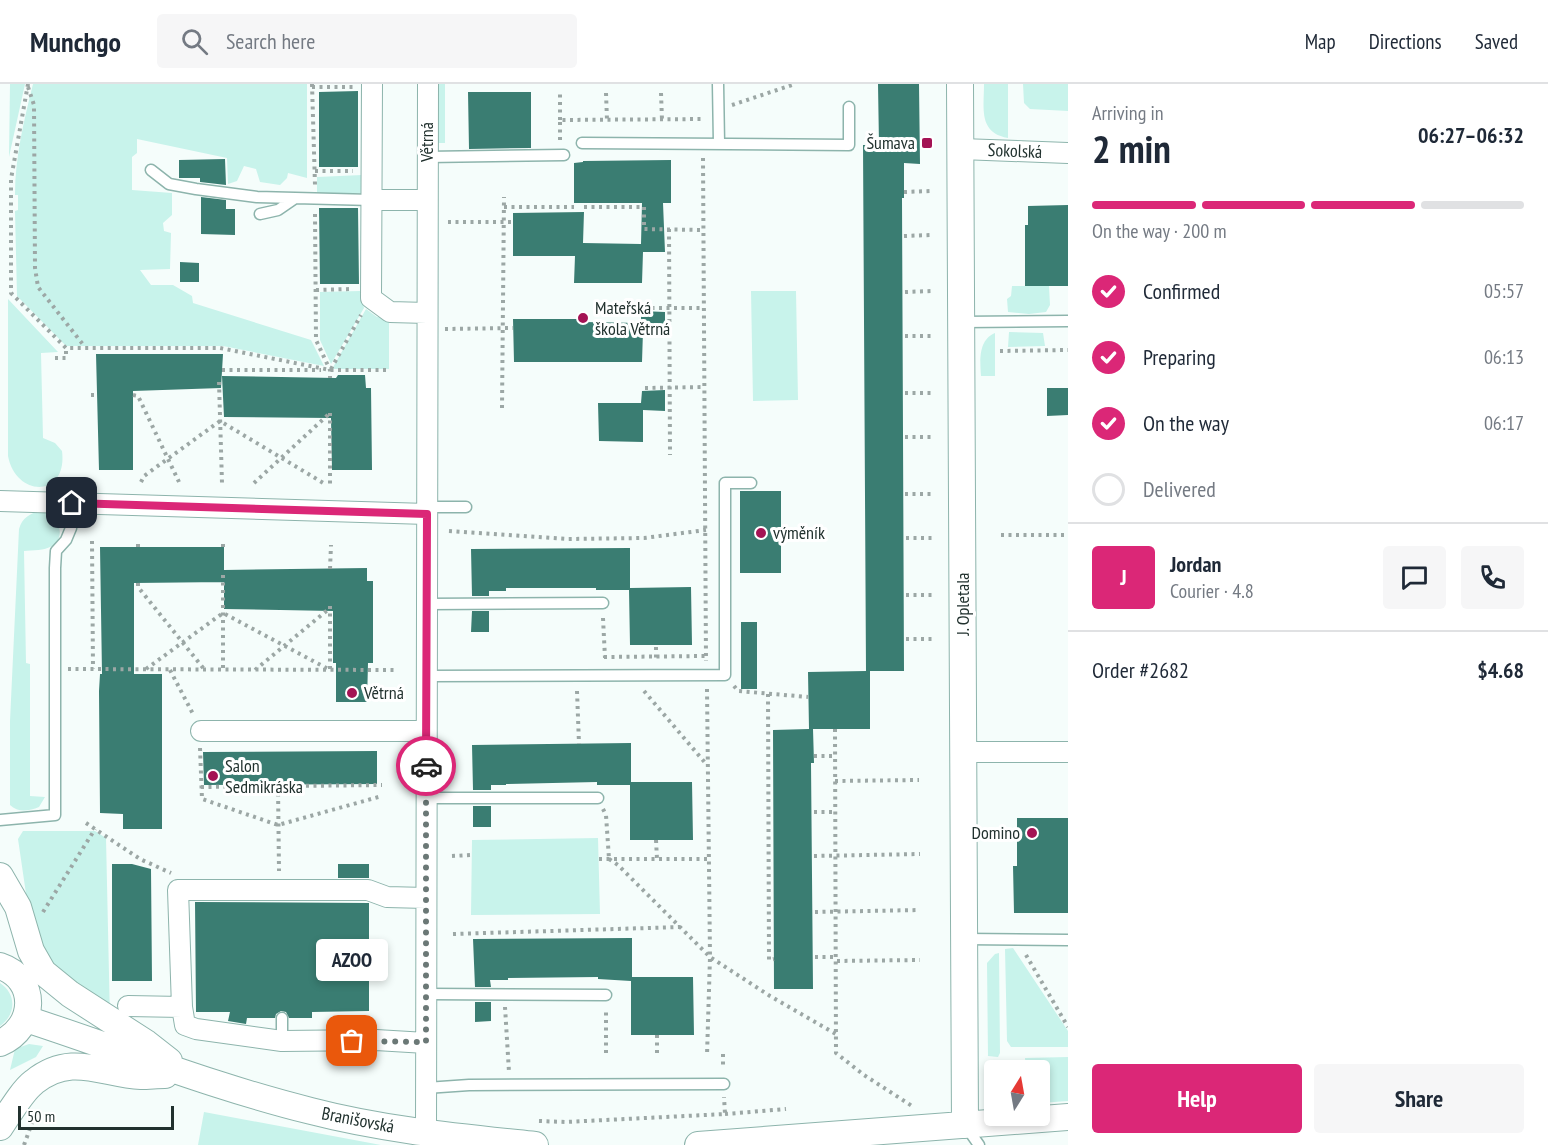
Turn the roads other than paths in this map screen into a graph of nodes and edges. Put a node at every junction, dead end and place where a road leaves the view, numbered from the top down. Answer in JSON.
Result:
{"nodes":[{"id":1,"x":428,"y":84,"type":"edge"},
{"id":2,"x":718,"y":84,"type":"edge"},
{"id":3,"x":960,"y":84,"type":"edge"},
{"id":4,"x":372,"y":85,"type":"edge"},
{"id":5,"x":849,"y":107,"type":"dead end"},
{"id":6,"x":582,"y":142,"type":"dead end"},
{"id":7,"x":719,"y":143,"type":"junction"},
{"id":8,"x":961,"y":149,"type":"junction"},
{"id":9,"x":1068,"y":153,"type":"edge"},
{"id":10,"x":564,"y":154,"type":"dead end"},
{"id":11,"x":427,"y":157,"type":"junction"},
{"id":12,"x":151,"y":170,"type":"dead end"},
{"id":13,"x":295,"y":199,"type":"junction"},
{"id":14,"x":372,"y":200,"type":"junction"},
{"id":15,"x":427,"y":200,"type":"junction"},
{"id":16,"x":260,"y":214,"type":"dead end"},
{"id":17,"x":427,"y":313,"type":"junction"},
{"id":18,"x":1068,"y":321,"type":"edge"},
{"id":19,"x":962,"y":322,"type":"junction"},
{"id":20,"x":750,"y":483,"type":"dead end"},
{"id":21,"x":0,"y":501,"type":"edge"},
{"id":22,"x":72,"y":503,"type":"junction"},
{"id":23,"x":466,"y":507,"type":"dead end"},
{"id":24,"x":427,"y":510,"type":"junction"},
{"id":25,"x":603,"y":603,"type":"road end"},
{"id":26,"x":427,"y":604,"type":"junction"},
{"id":27,"x":427,"y":676,"type":"junction"},
{"id":28,"x":426,"y":731,"type":"junction"},
{"id":29,"x":201,"y":740,"type":"road end"},
{"id":30,"x":964,"y":752,"type":"junction"},
{"id":31,"x":1068,"y":752,"type":"edge"},
{"id":32,"x":427,"y":798,"type":"junction"},
{"id":33,"x":598,"y":798,"type":"road end"},
{"id":34,"x":0,"y":820,"type":"edge"},
{"id":35,"x":0,"y":876,"type":"edge"},
{"id":36,"x":426,"y":898,"type":"junction"},
{"id":37,"x":964,"y":939,"type":"junction"},
{"id":38,"x":1068,"y":940,"type":"edge"},
{"id":39,"x":0,"y":966,"type":"edge"},
{"id":40,"x":427,"y":994,"type":"junction"},
{"id":41,"x":606,"y":995,"type":"road end"},
{"id":42,"x":128,"y":1006,"type":"dead end"},
{"id":43,"x":182,"y":1007,"type":"junction"},
{"id":44,"x":282,"y":1018,"type":"dead end"},
{"id":45,"x":26,"y":1019,"type":"junction"},
{"id":46,"x":282,"y":1041,"type":"junction"},
{"id":47,"x":426,"y":1042,"type":"junction"},
{"id":48,"x":0,"y":1043,"type":"edge"},
{"id":49,"x":186,"y":1074,"type":"junction"},
{"id":50,"x":724,"y":1084,"type":"road end"},
{"id":51,"x":426,"y":1088,"type":"junction"},
{"id":52,"x":1068,"y":1117,"type":"edge"},
{"id":53,"x":0,"y":1126,"type":"edge"},
{"id":54,"x":963,"y":1132,"type":"edge"},
{"id":55,"x":426,"y":1133,"type":"junction"},
{"id":56,"x":534,"y":1133,"type":"edge"},
{"id":57,"x":698,"y":1145,"type":"edge"}],
"edges":[{"from":1,"to":11,"type":"street","name":"Větrná"},
{"from":2,"to":7,"type":"lane"},
{"from":3,"to":8,"type":"street","name":"J. Opletala"},
{"from":4,"to":14,"type":"street"},
{"from":5,"to":7,"type":"lane"},
{"from":6,"to":7,"type":"lane"},
{"from":8,"to":9,"type":"street","name":"Sokolská"},
{"from":8,"to":19,"type":"street","name":"J. Opletala"},
{"from":10,"to":11,"type":"lane"},
{"from":11,"to":15,"type":"street","name":"Větrná"},
{"from":12,"to":13,"type":"lane"},
{"from":13,"to":14,"type":"lane"},
{"from":13,"to":16,"type":"lane"},
{"from":14,"to":15,"type":"street"},
{"from":14,"to":17,"type":"street"},
{"from":15,"to":17,"type":"street","name":"Větrná"},
{"from":17,"to":24,"type":"street","name":"Větrná"},
{"from":18,"to":19,"type":"lane"},
{"from":19,"to":30,"type":"street","name":"J. Opletala"},
{"from":20,"to":27,"type":"lane"},
{"from":21,"to":22,"type":"street"},
{"from":22,"to":24,"type":"street"},
{"from":22,"to":34,"type":"lane"},
{"from":23,"to":24,"type":"lane"},
{"from":24,"to":26,"type":"street","name":"Větrná"},
{"from":25,"to":26,"type":"lane"},
{"from":26,"to":27,"type":"street","name":"Větrná"},
{"from":27,"to":28,"type":"street","name":"Větrná"},
{"from":28,"to":29,"type":"street"},
{"from":28,"to":32,"type":"street","name":"Větrná"},
{"from":30,"to":31,"type":"street"},
{"from":30,"to":37,"type":"street","name":"J. Opletala"},
{"from":32,"to":33,"type":"lane"},
{"from":32,"to":36,"type":"street","name":"Větrná"},
{"from":35,"to":49,"type":"street","name":"Branišovská"},
{"from":36,"to":40,"type":"street","name":"Větrná"},
{"from":36,"to":43,"type":"street"},
{"from":37,"to":38,"type":"lane"},
{"from":37,"to":54,"type":"street","name":"J. Opletala"},
{"from":39,"to":45,"type":"street"},
{"from":40,"to":41,"type":"lane"},
{"from":40,"to":47,"type":"street","name":"Větrná"},
{"from":42,"to":43,"type":"street"},
{"from":43,"to":46,"type":"street"},
{"from":44,"to":46,"type":"lane"},
{"from":45,"to":48,"type":"street"},
{"from":45,"to":49,"type":"street","name":"Branišovská"},
{"from":46,"to":47,"type":"street"},
{"from":47,"to":51,"type":"street","name":"Větrná"},
{"from":49,"to":53,"type":"street","name":"Branišovská"},
{"from":49,"to":55,"type":"street","name":"Branišovská"},
{"from":50,"to":51,"type":"lane"},
{"from":51,"to":55,"type":"street","name":"Větrná"},
{"from":52,"to":54,"type":"street"},
{"from":54,"to":57,"type":"street"},
{"from":55,"to":56,"type":"street","name":"Branišovská"}]}
